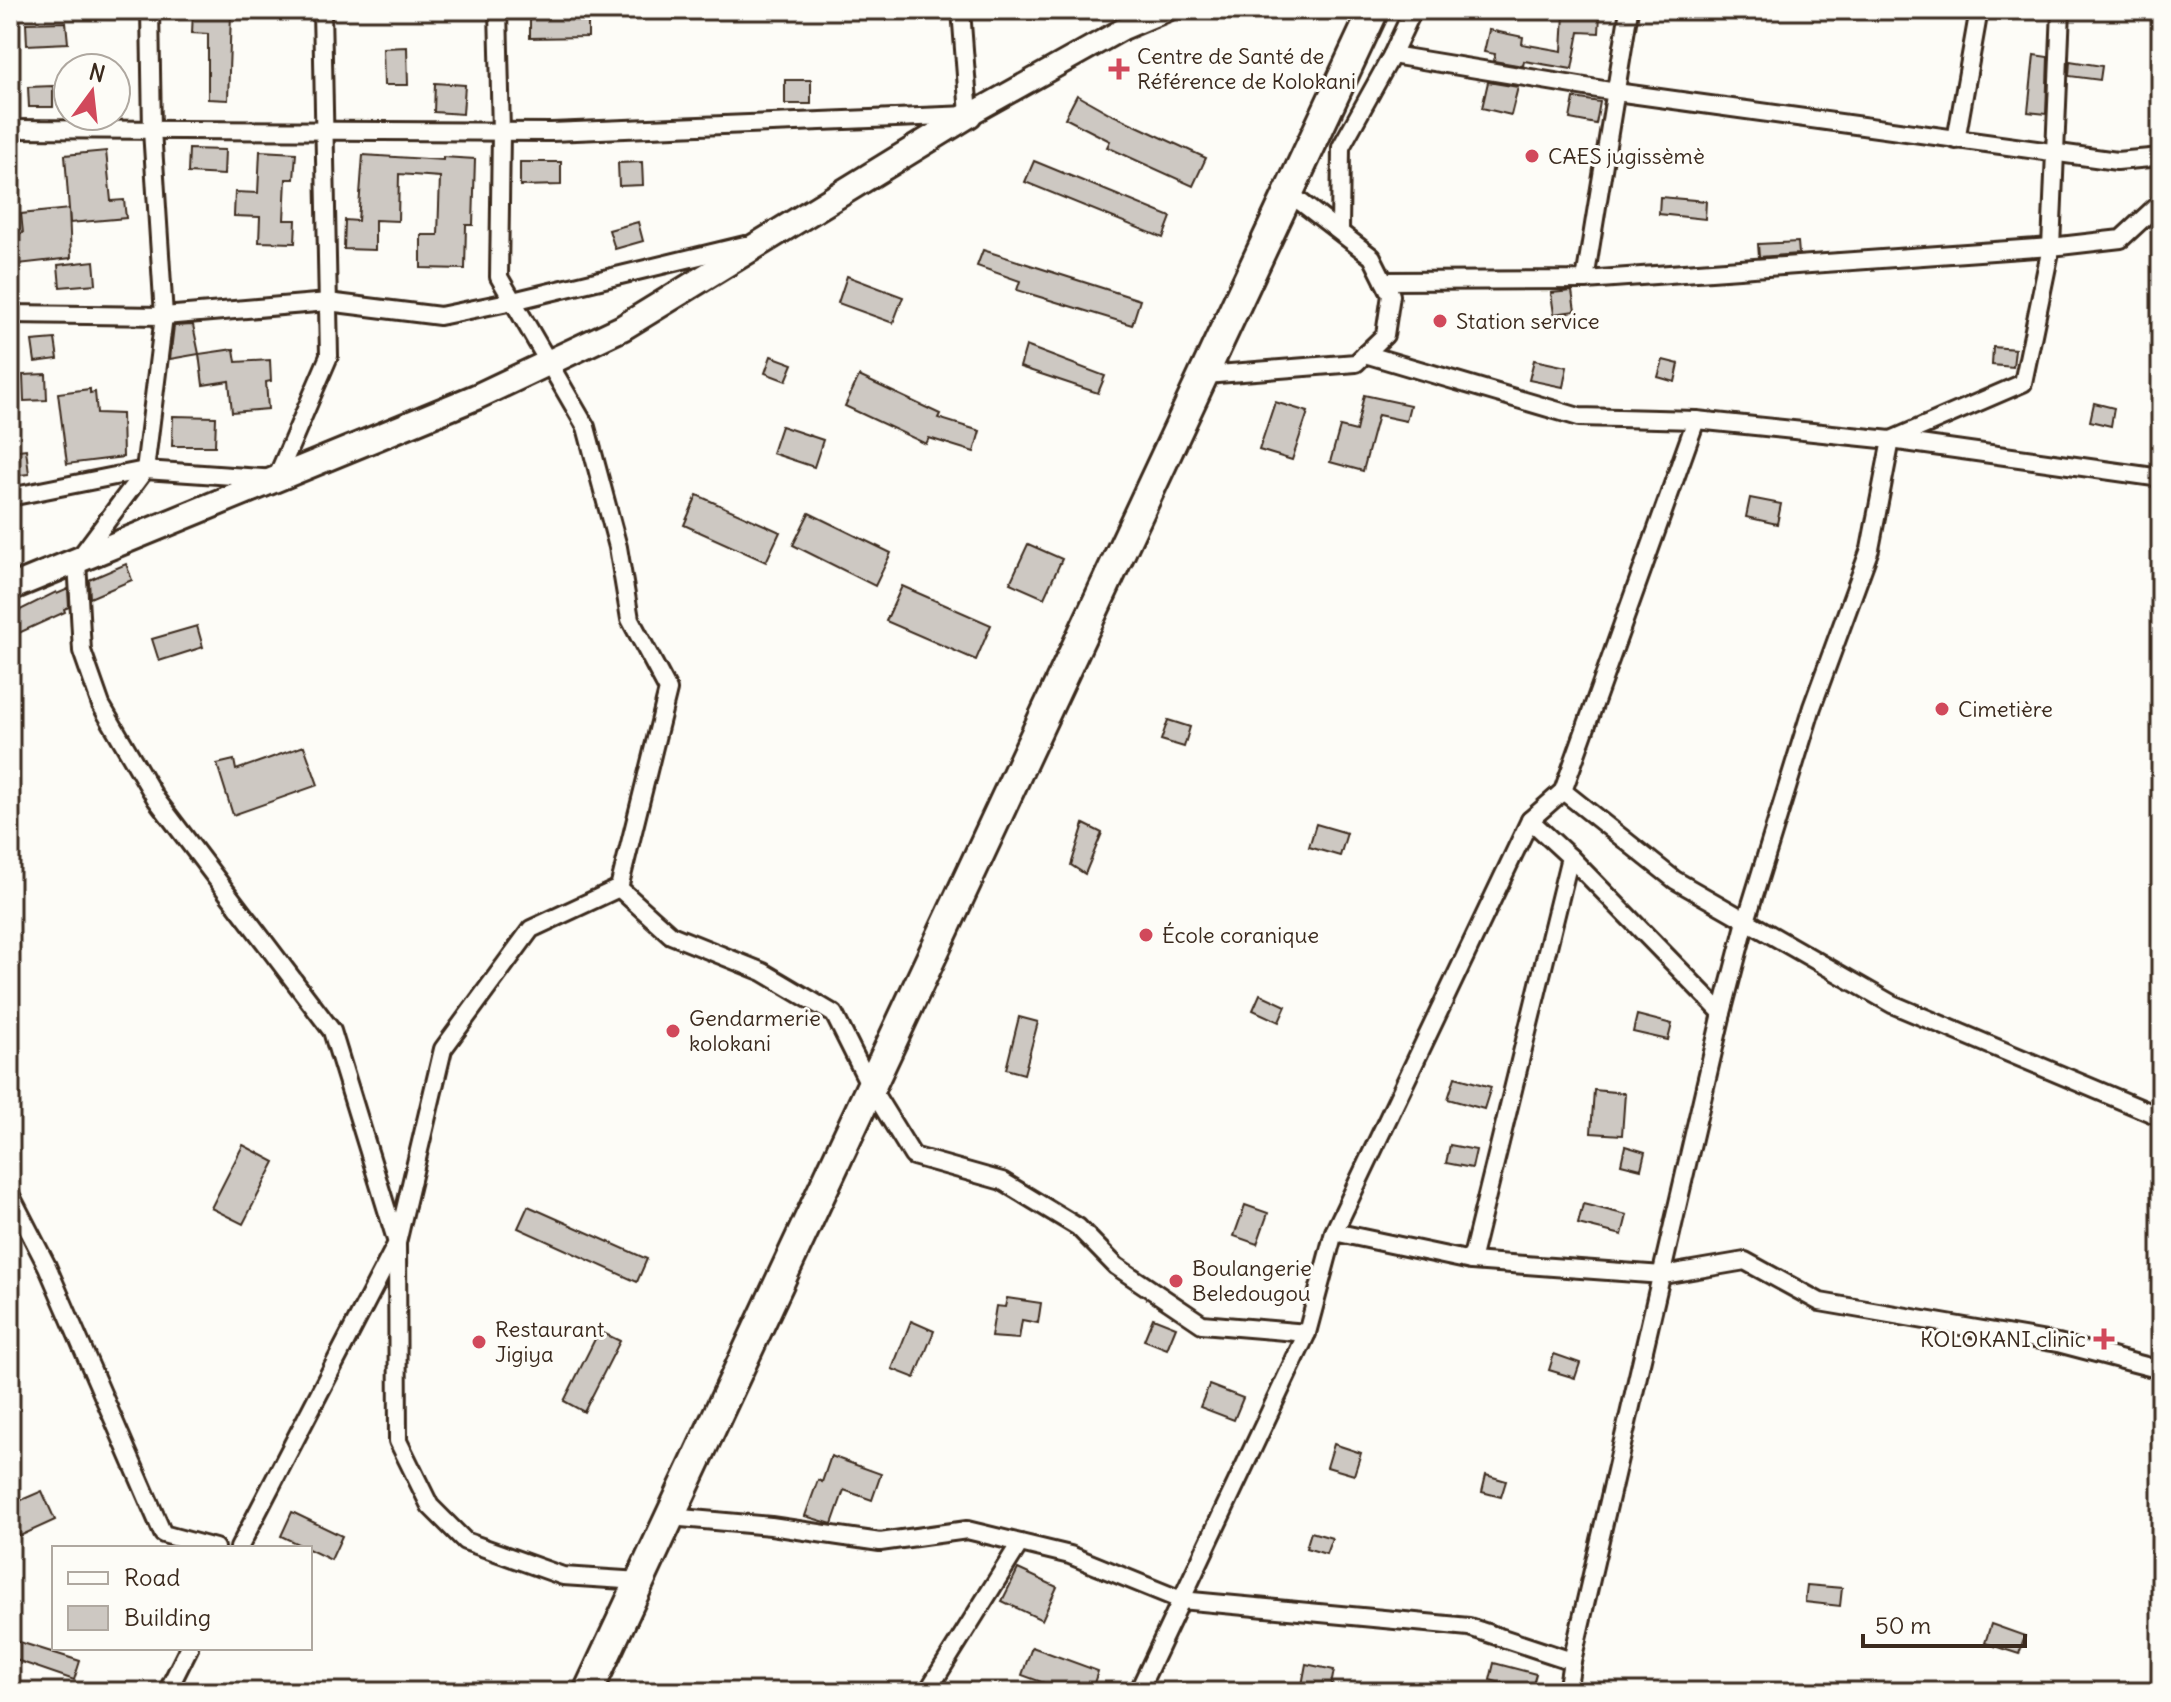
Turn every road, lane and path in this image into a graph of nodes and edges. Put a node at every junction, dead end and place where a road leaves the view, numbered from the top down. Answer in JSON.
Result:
{"nodes":[{"id":1,"x":150,"y":10,"type":"edge"},
{"id":2,"x":322,"y":10,"type":"edge"},
{"id":3,"x":498,"y":10,"type":"edge"},
{"id":4,"x":961,"y":10,"type":"edge"},
{"id":5,"x":1168,"y":10,"type":"edge"},
{"id":6,"x":1374,"y":10,"type":"edge"},
{"id":7,"x":1413,"y":10,"type":"edge"},
{"id":8,"x":1629,"y":10,"type":"edge"},
{"id":9,"x":1979,"y":10,"type":"edge"},
{"id":10,"x":2061,"y":10,"type":"edge"},
{"id":11,"x":1392,"y":55,"type":"junction"},
{"id":12,"x":1616,"y":92,"type":"junction"},
{"id":13,"x":969,"y":115,"type":"junction"},
{"id":14,"x":10,"y":129,"type":"edge"},
{"id":15,"x":152,"y":130,"type":"junction"},
{"id":16,"x":323,"y":131,"type":"junction"},
{"id":17,"x":501,"y":132,"type":"junction"},
{"id":18,"x":1956,"y":140,"type":"junction"},
{"id":19,"x":2055,"y":152,"type":"junction"},
{"id":20,"x":2161,"y":157,"type":"edge"},
{"id":21,"x":1289,"y":193,"type":"junction"},
{"id":22,"x":2161,"y":202,"type":"edge"},
{"id":23,"x":1340,"y":231,"type":"junction"},
{"id":24,"x":770,"y":239,"type":"junction"},
{"id":25,"x":2051,"y":247,"type":"junction"},
{"id":26,"x":1585,"y":280,"type":"junction"},
{"id":27,"x":1384,"y":281,"type":"junction"},
{"id":28,"x":513,"y":301,"type":"junction"},
{"id":29,"x":328,"y":302,"type":"junction"},
{"id":30,"x":10,"y":314,"type":"edge"},
{"id":31,"x":164,"y":316,"type":"junction"},
{"id":32,"x":1365,"y":354,"type":"junction"},
{"id":33,"x":549,"y":362,"type":"junction"},
{"id":34,"x":1205,"y":375,"type":"junction"},
{"id":35,"x":1696,"y":420,"type":"junction"},
{"id":36,"x":1891,"y":440,"type":"junction"},
{"id":37,"x":145,"y":470,"type":"junction"},
{"id":38,"x":2161,"y":478,"type":"edge"},
{"id":39,"x":276,"y":479,"type":"junction"},
{"id":40,"x":10,"y":497,"type":"edge"},
{"id":41,"x":77,"y":561,"type":"junction"},
{"id":42,"x":10,"y":588,"type":"edge"},
{"id":43,"x":1563,"y":791,"type":"junction"},
{"id":44,"x":1530,"y":820,"type":"junction"},
{"id":45,"x":1570,"y":857,"type":"junction"},
{"id":46,"x":619,"y":888,"type":"junction"},
{"id":47,"x":1746,"y":921,"type":"junction"},
{"id":48,"x":1722,"y":1013,"type":"junction"},
{"id":49,"x":871,"y":1088,"type":"junction"},
{"id":50,"x":2161,"y":1117,"type":"edge"},
{"id":51,"x":10,"y":1194,"type":"edge"},
{"id":52,"x":1334,"y":1232,"type":"junction"},
{"id":53,"x":397,"y":1243,"type":"junction"},
{"id":54,"x":1471,"y":1261,"type":"junction"},
{"id":55,"x":1663,"y":1275,"type":"junction"},
{"id":56,"x":1307,"y":1333,"type":"junction"},
{"id":57,"x":2161,"y":1370,"type":"edge"},
{"id":58,"x":670,"y":1517,"type":"junction"},
{"id":59,"x":1020,"y":1543,"type":"junction"},
{"id":60,"x":208,"y":1546,"type":"edge"},
{"id":61,"x":240,"y":1546,"type":"edge"},
{"id":62,"x":640,"y":1581,"type":"junction"},
{"id":63,"x":1181,"y":1600,"type":"junction"},
{"id":64,"x":188,"y":1650,"type":"edge"},
{"id":65,"x":1572,"y":1661,"type":"junction"},
{"id":66,"x":167,"y":1692,"type":"edge"},
{"id":67,"x":588,"y":1692,"type":"edge"},
{"id":68,"x":927,"y":1692,"type":"edge"},
{"id":69,"x":1138,"y":1692,"type":"edge"},
{"id":70,"x":1567,"y":1692,"type":"edge"}],
"edges":[{"from":1,"to":15,"type":"street"},
{"from":2,"to":16,"type":"street"},
{"from":3,"to":17,"type":"street"},
{"from":4,"to":13,"type":"street"},
{"from":5,"to":13,"type":"street"},
{"from":6,"to":21,"type":"highway"},
{"from":7,"to":11,"type":"street"},
{"from":8,"to":12,"type":"street"},
{"from":9,"to":18,"type":"street"},
{"from":10,"to":19,"type":"street"},
{"from":11,"to":12,"type":"street"},
{"from":11,"to":23,"type":"street"},
{"from":12,"to":18,"type":"street"},
{"from":12,"to":26,"type":"street"},
{"from":13,"to":17,"type":"street"},
{"from":13,"to":24,"type":"main road"},
{"from":14,"to":15,"type":"street"},
{"from":15,"to":16,"type":"street"},
{"from":15,"to":31,"type":"street"},
{"from":16,"to":17,"type":"street"},
{"from":16,"to":29,"type":"street"},
{"from":17,"to":28,"type":"street"},
{"from":18,"to":19,"type":"street"},
{"from":19,"to":20,"type":"street"},
{"from":19,"to":25,"type":"street"},
{"from":21,"to":23,"type":"street"},
{"from":21,"to":34,"type":"highway"},
{"from":22,"to":25,"type":"street"},
{"from":23,"to":27,"type":"street"},
{"from":24,"to":28,"type":"street"},
{"from":24,"to":33,"type":"main road"},
{"from":25,"to":26,"type":"street"},
{"from":25,"to":36,"type":"street"},
{"from":26,"to":27,"type":"street"},
{"from":27,"to":32,"type":"street"},
{"from":28,"to":29,"type":"street"},
{"from":28,"to":33,"type":"street"},
{"from":29,"to":31,"type":"street"},
{"from":29,"to":39,"type":"street"},
{"from":30,"to":31,"type":"street"},
{"from":31,"to":37,"type":"street"},
{"from":32,"to":34,"type":"street"},
{"from":32,"to":35,"type":"street"},
{"from":33,"to":39,"type":"main road"},
{"from":33,"to":46,"type":"street"},
{"from":34,"to":49,"type":"highway"},
{"from":35,"to":36,"type":"street"},
{"from":35,"to":43,"type":"street"},
{"from":36,"to":38,"type":"street"},
{"from":36,"to":47,"type":"street"},
{"from":37,"to":39,"type":"street"},
{"from":37,"to":40,"type":"street"},
{"from":37,"to":41,"type":"street"},
{"from":39,"to":41,"type":"main road"},
{"from":41,"to":42,"type":"main road"},
{"from":41,"to":53,"type":"street"},
{"from":43,"to":44,"type":"street"},
{"from":43,"to":47,"type":"street"},
{"from":44,"to":45,"type":"street"},
{"from":44,"to":52,"type":"street"},
{"from":45,"to":48,"type":"street"},
{"from":45,"to":54,"type":"street"},
{"from":46,"to":49,"type":"street"},
{"from":46,"to":53,"type":"street"},
{"from":47,"to":48,"type":"street"},
{"from":47,"to":50,"type":"street"},
{"from":48,"to":55,"type":"street"},
{"from":49,"to":56,"type":"street"},
{"from":49,"to":58,"type":"highway"},
{"from":51,"to":60,"type":"street"},
{"from":52,"to":54,"type":"street"},
{"from":52,"to":56,"type":"street"},
{"from":53,"to":61,"type":"street"},
{"from":53,"to":62,"type":"street"},
{"from":54,"to":55,"type":"street"},
{"from":55,"to":57,"type":"street"},
{"from":55,"to":65,"type":"street"},
{"from":56,"to":63,"type":"street"},
{"from":58,"to":59,"type":"street"},
{"from":58,"to":62,"type":"highway"},
{"from":59,"to":63,"type":"street"},
{"from":59,"to":68,"type":"street"},
{"from":62,"to":67,"type":"highway"},
{"from":63,"to":65,"type":"street"},
{"from":63,"to":69,"type":"street"},
{"from":64,"to":66,"type":"street"},
{"from":65,"to":70,"type":"street"}]}
